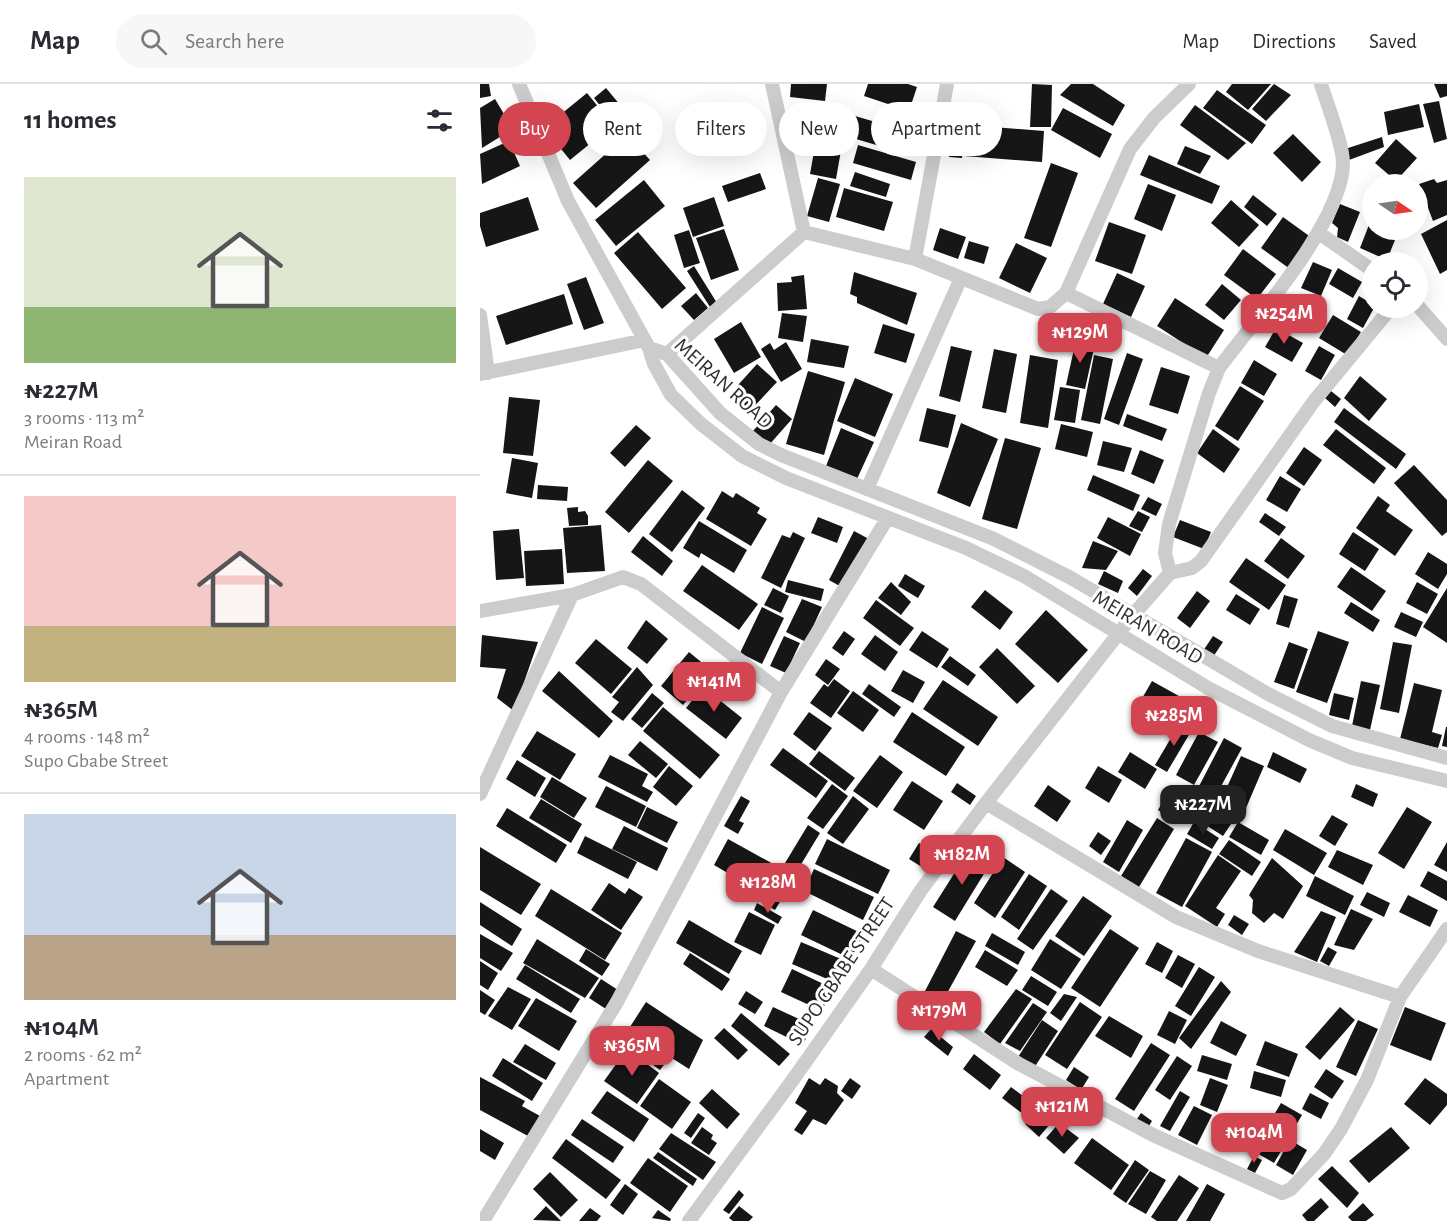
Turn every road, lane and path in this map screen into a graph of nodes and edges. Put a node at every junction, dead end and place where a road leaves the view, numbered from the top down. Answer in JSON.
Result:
{"nodes":[{"id":1,"x":519,"y":84,"type":"edge"},
{"id":2,"x":772,"y":84,"type":"edge"},
{"id":3,"x":947,"y":84,"type":"edge"},
{"id":4,"x":1189,"y":84,"type":"edge"},
{"id":5,"x":1321,"y":84,"type":"edge"},
{"id":6,"x":804,"y":232,"type":"junction"},
{"id":7,"x":1319,"y":233,"type":"junction"},
{"id":8,"x":915,"y":260,"type":"junction"},
{"id":9,"x":1362,"y":263,"type":"edge"},
{"id":10,"x":961,"y":278,"type":"junction"},
{"id":11,"x":1066,"y":293,"type":"junction"},
{"id":12,"x":480,"y":315,"type":"edge"},
{"id":13,"x":1428,"y":317,"type":"edge"},
{"id":14,"x":1383,"y":318,"type":"edge"},
{"id":15,"x":1447,"y":339,"type":"edge"},
{"id":16,"x":647,"y":344,"type":"junction"},
{"id":17,"x":667,"y":354,"type":"junction"},
{"id":18,"x":1219,"y":369,"type":"junction"},
{"id":19,"x":484,"y":374,"type":"edge"},
{"id":20,"x":867,"y":489,"type":"junction"},
{"id":21,"x":887,"y":519,"type":"junction"},
{"id":22,"x":1170,"y":573,"type":"junction"},
{"id":23,"x":572,"y":595,"type":"junction"},
{"id":24,"x":480,"y":611,"type":"edge"},
{"id":25,"x":1133,"y":615,"type":"junction"},
{"id":26,"x":1120,"y":633,"type":"junction"},
{"id":27,"x":781,"y":692,"type":"junction"},
{"id":28,"x":1447,"y":758,"type":"edge"},
{"id":29,"x":1447,"y":781,"type":"edge"},
{"id":30,"x":480,"y":794,"type":"edge"},
{"id":31,"x":986,"y":803,"type":"junction"},
{"id":32,"x":1447,"y":928,"type":"edge"},
{"id":33,"x":871,"y":969,"type":"junction"},
{"id":34,"x":1400,"y":997,"type":"junction"},
{"id":35,"x":483,"y":1221,"type":"edge"},
{"id":36,"x":689,"y":1221,"type":"edge"}],
"edges":[{"from":1,"to":16,"type":"street"},
{"from":2,"to":6,"type":"street"},
{"from":3,"to":8,"type":"street"},
{"from":4,"to":11,"type":"street"},
{"from":5,"to":7,"type":"street"},
{"from":6,"to":8,"type":"street"},
{"from":6,"to":17,"type":"street"},
{"from":7,"to":9,"type":"street"},
{"from":7,"to":18,"type":"street"},
{"from":8,"to":10,"type":"street"},
{"from":10,"to":11,"type":"street"},
{"from":10,"to":20,"type":"street"},
{"from":11,"to":18,"type":"street"},
{"from":12,"to":19,"type":"street"},
{"from":13,"to":15,"type":"street"},
{"from":14,"to":22,"type":"street"},
{"from":16,"to":17,"type":"street","name":"MEIRAN ROAD"},
{"from":16,"to":19,"type":"street"},
{"from":16,"to":21,"type":"street","name":"MEIRAN ROAD"},
{"from":17,"to":20,"type":"street","name":"MEIRAN ROAD"},
{"from":18,"to":22,"type":"street"},
{"from":20,"to":25,"type":"street","name":"MEIRAN ROAD"},
{"from":21,"to":26,"type":"street","name":"MEIRAN ROAD"},
{"from":21,"to":27,"type":"street"},
{"from":22,"to":25,"type":"street","name":"SUPO GBABE STREET"},
{"from":23,"to":24,"type":"street"},
{"from":23,"to":27,"type":"street"},
{"from":23,"to":30,"type":"street"},
{"from":25,"to":26,"type":"street","name":"SUPO GBABE STREET"},
{"from":25,"to":28,"type":"street","name":"MEIRAN ROAD"},
{"from":26,"to":29,"type":"street","name":"MEIRAN ROAD"},
{"from":26,"to":31,"type":"street","name":"SUPO GBABE STREET"},
{"from":27,"to":35,"type":"street"},
{"from":31,"to":33,"type":"street","name":"SUPO GBABE STREET"},
{"from":31,"to":34,"type":"street"},
{"from":32,"to":34,"type":"street"},
{"from":33,"to":34,"type":"street"},
{"from":33,"to":36,"type":"street","name":"SUPO GBABE STREET"}]}
